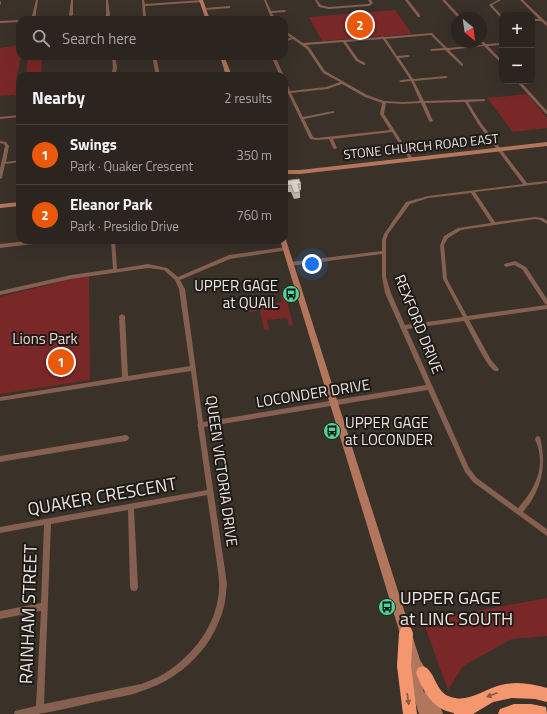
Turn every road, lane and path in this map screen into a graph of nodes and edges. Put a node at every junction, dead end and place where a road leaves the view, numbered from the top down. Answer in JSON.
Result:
{"nodes":[{"id":1,"x":38,"y":0,"type":"edge"},
{"id":2,"x":72,"y":0,"type":"edge"},
{"id":3,"x":107,"y":0,"type":"edge"},
{"id":4,"x":144,"y":0,"type":"edge"},
{"id":5,"x":202,"y":0,"type":"edge"},
{"id":6,"x":265,"y":0,"type":"edge"},
{"id":7,"x":316,"y":0,"type":"edge"},
{"id":8,"x":370,"y":0,"type":"edge"},
{"id":9,"x":406,"y":0,"type":"edge"},
{"id":10,"x":443,"y":0,"type":"edge"},
{"id":11,"x":500,"y":0,"type":"edge"},
{"id":12,"x":521,"y":0,"type":"edge"},
{"id":13,"x":144,"y":5,"type":"junction"},
{"id":14,"x":229,"y":7,"type":"dead end"},
{"id":15,"x":205,"y":8,"type":"junction"},
{"id":16,"x":285,"y":11,"type":"dead end"},
{"id":17,"x":271,"y":12,"type":"junction"},
{"id":18,"x":454,"y":12,"type":"edge"},
{"id":19,"x":71,"y":15,"type":"dead end"},
{"id":20,"x":499,"y":15,"type":"edge"},
{"id":21,"x":33,"y":16,"type":"edge"},
{"id":22,"x":107,"y":16,"type":"edge"},
{"id":23,"x":144,"y":16,"type":"edge"},
{"id":24,"x":207,"y":16,"type":"edge"},
{"id":25,"x":272,"y":16,"type":"edge"},
{"id":26,"x":419,"y":16,"type":"dead end"},
{"id":27,"x":535,"y":20,"type":"edge"},
{"id":28,"x":542,"y":20,"type":"junction"},
{"id":29,"x":16,"y":21,"type":"edge"},
{"id":30,"x":0,"y":22,"type":"edge"},
{"id":31,"x":547,"y":25,"type":"edge"},
{"id":32,"x":288,"y":34,"type":"edge"},
{"id":33,"x":383,"y":37,"type":"junction"},
{"id":34,"x":294,"y":38,"type":"junction"},
{"id":35,"x":288,"y":40,"type":"edge"},
{"id":36,"x":344,"y":41,"type":"junction"},
{"id":37,"x":304,"y":44,"type":"junction"},
{"id":38,"x":499,"y":44,"type":"edge"},
{"id":39,"x":487,"y":45,"type":"edge"},
{"id":40,"x":487,"y":46,"type":"edge"},
{"id":41,"x":446,"y":48,"type":"junction"},
{"id":42,"x":451,"y":48,"type":"edge"},
{"id":43,"x":432,"y":50,"type":"dead end"},
{"id":44,"x":408,"y":56,"type":"dead end"},
{"id":45,"x":397,"y":57,"type":"junction"},
{"id":46,"x":114,"y":60,"type":"edge"},
{"id":47,"x":155,"y":60,"type":"edge"},
{"id":48,"x":223,"y":60,"type":"edge"},
{"id":49,"x":275,"y":60,"type":"edge"},
{"id":50,"x":499,"y":60,"type":"edge"},
{"id":51,"x":364,"y":64,"type":"dead end"},
{"id":52,"x":462,"y":65,"type":"dead end"},
{"id":53,"x":114,"y":72,"type":"edge"},
{"id":54,"x":157,"y":72,"type":"edge"},
{"id":55,"x":228,"y":72,"type":"edge"},
{"id":56,"x":280,"y":72,"type":"edge"},
{"id":57,"x":446,"y":77,"type":"dead end"},
{"id":58,"x":412,"y":80,"type":"junction"},
{"id":59,"x":402,"y":81,"type":"dead end"},
{"id":60,"x":341,"y":83,"type":"junction"},
{"id":61,"x":521,"y":84,"type":"edge"},
{"id":62,"x":289,"y":92,"type":"joint"},
{"id":63,"x":484,"y":100,"type":"dead end"},
{"id":64,"x":466,"y":101,"type":"junction"},
{"id":65,"x":384,"y":102,"type":"junction"},
{"id":66,"x":422,"y":103,"type":"junction"},
{"id":67,"x":332,"y":112,"type":"dead end"},
{"id":68,"x":547,"y":113,"type":"edge"},
{"id":69,"x":16,"y":116,"type":"edge"},
{"id":70,"x":0,"y":118,"type":"edge"},
{"id":71,"x":301,"y":118,"type":"junction"},
{"id":72,"x":431,"y":121,"type":"dead end"},
{"id":73,"x":393,"y":131,"type":"junction"},
{"id":74,"x":330,"y":137,"type":"junction"},
{"id":75,"x":0,"y":142,"type":"edge"},
{"id":76,"x":547,"y":144,"type":"edge"},
{"id":77,"x":335,"y":148,"type":"dead end"},
{"id":78,"x":497,"y":150,"type":"junction"},
{"id":79,"x":411,"y":159,"type":"junction"},
{"id":80,"x":16,"y":162,"type":"edge"},
{"id":81,"x":4,"y":163,"type":"junction"},
{"id":82,"x":288,"y":172,"type":"edge"},
{"id":83,"x":297,"y":172,"type":"junction"},
{"id":84,"x":288,"y":175,"type":"edge"},
{"id":85,"x":0,"y":178,"type":"edge"},
{"id":86,"x":547,"y":182,"type":"edge"},
{"id":87,"x":526,"y":185,"type":"junction"},
{"id":88,"x":472,"y":191,"type":"junction"},
{"id":89,"x":16,"y":204,"type":"edge"},
{"id":90,"x":0,"y":206,"type":"edge"},
{"id":91,"x":547,"y":223,"type":"edge"},
{"id":92,"x":494,"y":224,"type":"junction"},
{"id":93,"x":17,"y":244,"type":"edge"},
{"id":94,"x":113,"y":244,"type":"edge"},
{"id":95,"x":284,"y":244,"type":"edge"},
{"id":96,"x":0,"y":246,"type":"edge"},
{"id":97,"x":286,"y":249,"type":"junction"},
{"id":98,"x":384,"y":252,"type":"junction"},
{"id":99,"x":290,"y":264,"type":"junction"},
{"id":100,"x":506,"y":265,"type":"dead end"},
{"id":101,"x":115,"y":269,"type":"junction"},
{"id":102,"x":177,"y":279,"type":"junction"},
{"id":103,"x":0,"y":293,"type":"edge"},
{"id":104,"x":547,"y":303,"type":"edge"},
{"id":105,"x":547,"y":307,"type":"edge"},
{"id":106,"x":122,"y":316,"type":"dead end"},
{"id":107,"x":466,"y":319,"type":"junction"},
{"id":108,"x":405,"y":327,"type":"junction"},
{"id":109,"x":194,"y":368,"type":"junction"},
{"id":110,"x":496,"y":369,"type":"dead end"},
{"id":111,"x":124,"y":379,"type":"junction"},
{"id":112,"x":430,"y":387,"type":"junction"},
{"id":113,"x":0,"y":399,"type":"edge"},
{"id":114,"x":334,"y":402,"type":"junction"},
{"id":115,"x":200,"y":425,"type":"junction"},
{"id":116,"x":126,"y":438,"type":"dead end"},
{"id":117,"x":538,"y":439,"type":"dead end"},
{"id":118,"x":0,"y":459,"type":"edge"},
{"id":119,"x":210,"y":492,"type":"junction"},
{"id":120,"x":131,"y":506,"type":"junction"},
{"id":121,"x":518,"y":512,"type":"junction"},
{"id":122,"x":48,"y":521,"type":"junction"},
{"id":123,"x":0,"y":530,"type":"edge"},
{"id":124,"x":547,"y":533,"type":"edge"},
{"id":125,"x":134,"y":588,"type":"dead end"},
{"id":126,"x":45,"y":606,"type":"junction"},
{"id":127,"x":0,"y":615,"type":"edge"},
{"id":128,"x":406,"y":632,"type":"junction"},
{"id":129,"x":419,"y":668,"type":"junction"},
{"id":130,"x":547,"y":695,"type":"edge"},
{"id":131,"x":40,"y":709,"type":"junction"},
{"id":132,"x":466,"y":710,"type":"edge"},
{"id":133,"x":18,"y":714,"type":"edge"},
{"id":134,"x":410,"y":714,"type":"edge"},
{"id":135,"x":425,"y":714,"type":"edge"},
{"id":136,"x":437,"y":714,"type":"edge"},
{"id":137,"x":505,"y":714,"type":"edge"},
{"id":138,"x":546,"y":714,"type":"edge"}],
"edges":[{"from":1,"to":21,"type":"street"},
{"from":2,"to":19,"type":"street"},
{"from":3,"to":22,"type":"street"},
{"from":4,"to":13,"type":"street"},
{"from":5,"to":13,"type":"street"},
{"from":5,"to":15,"type":"main road"},
{"from":6,"to":17,"type":"street"},
{"from":7,"to":8,"type":"street"},
{"from":9,"to":26,"type":"street"},
{"from":10,"to":18,"type":"street"},
{"from":11,"to":20,"type":"street"},
{"from":12,"to":28,"type":"street"},
{"from":13,"to":23,"type":"street"},
{"from":14,"to":15,"type":"street"},
{"from":15,"to":24,"type":"main road"},
{"from":16,"to":17,"type":"street"},
{"from":17,"to":25,"type":"street"},
{"from":27,"to":28,"type":"street"},
{"from":28,"to":31,"type":"street"},
{"from":29,"to":30,"type":"street"},
{"from":32,"to":34,"type":"street"},
{"from":33,"to":36,"type":"street"},
{"from":33,"to":41,"type":"street"},
{"from":33,"to":45,"type":"street"},
{"from":34,"to":35,"type":"street"},
{"from":34,"to":37,"type":"street"},
{"from":36,"to":37,"type":"street"},
{"from":36,"to":51,"type":"street"},
{"from":37,"to":60,"type":"street"},
{"from":38,"to":39,"type":"street"},
{"from":40,"to":50,"type":"street"},
{"from":41,"to":42,"type":"street"},
{"from":41,"to":43,"type":"street"},
{"from":41,"to":52,"type":"street"},
{"from":44,"to":45,"type":"street"},
{"from":45,"to":58,"type":"street"},
{"from":46,"to":53,"type":"street"},
{"from":47,"to":54,"type":"street"},
{"from":48,"to":55,"type":"main road"},
{"from":49,"to":56,"type":"street"},
{"from":57,"to":58,"type":"street"},
{"from":58,"to":59,"type":"street"},
{"from":58,"to":66,"type":"street"},
{"from":60,"to":62,"type":"street"},
{"from":60,"to":65,"type":"street"},
{"from":61,"to":68,"type":"street"},
{"from":62,"to":71,"type":"street"},
{"from":63,"to":64,"type":"street"},
{"from":64,"to":66,"type":"street"},
{"from":64,"to":78,"type":"street"},
{"from":65,"to":66,"type":"street"},
{"from":65,"to":73,"type":"street"},
{"from":66,"to":72,"type":"street"},
{"from":67,"to":71,"type":"street"},
{"from":69,"to":70,"type":"street"},
{"from":71,"to":74,"type":"street"},
{"from":73,"to":74,"type":"street"},
{"from":73,"to":79,"type":"street"},
{"from":74,"to":77,"type":"street"},
{"from":75,"to":81,"type":"street"},
{"from":76,"to":78,"type":"main road","name":"STONE CHURCH ROAD EAST"},
{"from":78,"to":79,"type":"main road","name":"STONE CHURCH ROAD EAST"},
{"from":78,"to":87,"type":"street"},
{"from":79,"to":83,"type":"main road","name":"STONE CHURCH ROAD EAST"},
{"from":80,"to":81,"type":"street"},
{"from":81,"to":85,"type":"street"},
{"from":82,"to":83,"type":"main road","name":"STONE CHURCH ROAD EAST"},
{"from":83,"to":84,"type":"main road","name":"STONE CHURCH ROAD EAST"},
{"from":86,"to":87,"type":"street","name":"REXFORD DRIVE"},
{"from":87,"to":88,"type":"street","name":"REXFORD DRIVE"},
{"from":88,"to":92,"type":"street"},
{"from":88,"to":98,"type":"street","name":"REXFORD DRIVE"},
{"from":89,"to":90,"type":"main road"},
{"from":91,"to":92,"type":"street"},
{"from":92,"to":107,"type":"street"},
{"from":93,"to":96,"type":"street"},
{"from":94,"to":101,"type":"street"},
{"from":95,"to":97,"type":"main road"},
{"from":97,"to":99,"type":"main road"},
{"from":97,"to":102,"type":"street"},
{"from":98,"to":99,"type":"street"},
{"from":98,"to":108,"type":"street","name":"REXFORD DRIVE"},
{"from":99,"to":114,"type":"main road"},
{"from":100,"to":104,"type":"street"},
{"from":101,"to":102,"type":"street"},
{"from":101,"to":103,"type":"street"},
{"from":102,"to":109,"type":"street","name":"QUEEN VICTORIA DRIVE"},
{"from":105,"to":107,"type":"street"},
{"from":106,"to":111,"type":"street"},
{"from":107,"to":108,"type":"street"},
{"from":107,"to":110,"type":"street"},
{"from":108,"to":112,"type":"street","name":"REXFORD DRIVE"},
{"from":109,"to":111,"type":"street"},
{"from":109,"to":115,"type":"street","name":"QUEEN VICTORIA DRIVE"},
{"from":111,"to":113,"type":"street"},
{"from":112,"to":114,"type":"street","name":"LOCONDER DRIVE"},
{"from":112,"to":121,"type":"street","name":"REXFORD DRIVE"},
{"from":114,"to":115,"type":"street","name":"LOCONDER DRIVE"},
{"from":114,"to":128,"type":"main road"},
{"from":115,"to":119,"type":"street","name":"QUEEN VICTORIA DRIVE"},
{"from":116,"to":118,"type":"street"},
{"from":117,"to":121,"type":"street"},
{"from":119,"to":120,"type":"street","name":"QUAKER CRESCENT"},
{"from":119,"to":131,"type":"street","name":"QUEEN VICTORIA DRIVE"},
{"from":120,"to":122,"type":"street","name":"QUAKER CRESCENT"},
{"from":120,"to":125,"type":"street"},
{"from":121,"to":124,"type":"street","name":"REXFORD DRIVE"},
{"from":122,"to":123,"type":"street","name":"QUAKER CRESCENT"},
{"from":122,"to":126,"type":"street","name":"RAINHAM STREET"},
{"from":126,"to":127,"type":"street"},
{"from":126,"to":131,"type":"street","name":"RAINHAM STREET"},
{"from":128,"to":129,"type":"main road"},
{"from":128,"to":134,"type":"highway","one_way":true},
{"from":129,"to":132,"type":"highway"},
{"from":129,"to":135,"type":"main road"},
{"from":129,"to":136,"type":"main road"},
{"from":130,"to":132,"type":"highway","one_way":true},
{"from":131,"to":133,"type":"street","name":"QUEEN VICTORIA DRIVE"},
{"from":137,"to":138,"type":"highway"}]}
